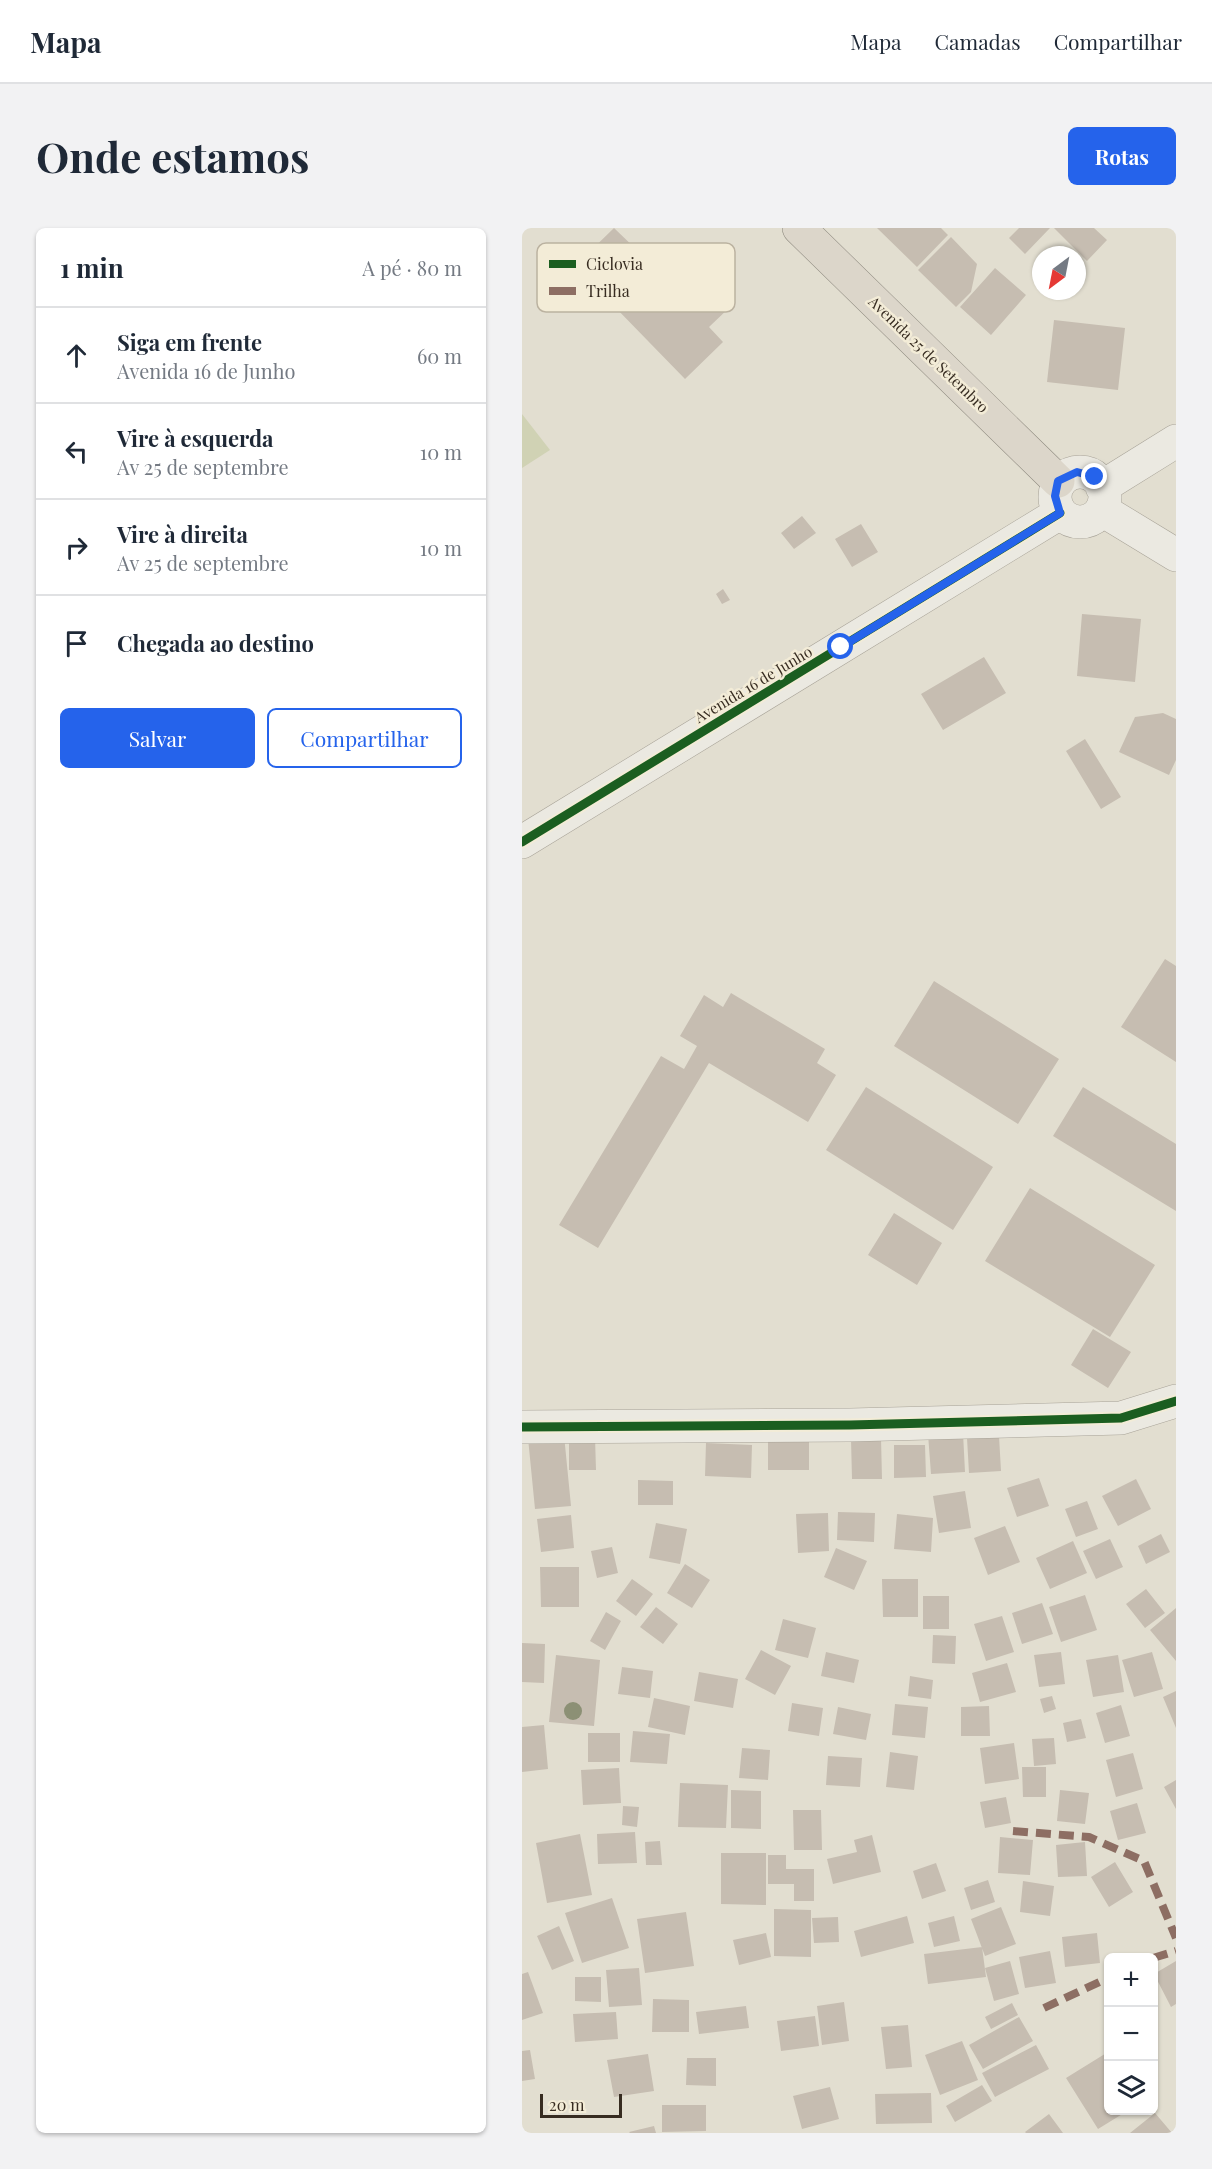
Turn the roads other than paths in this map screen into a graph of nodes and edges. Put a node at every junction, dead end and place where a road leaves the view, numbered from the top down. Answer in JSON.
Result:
{"nodes":[{"id":1,"x":799,"y":228,"type":"edge"},
{"id":2,"x":1176,"y":441,"type":"edge"},
{"id":3,"x":1058,"y":481,"type":"junction"},
{"id":4,"x":1102,"y":498,"type":"junction"},
{"id":5,"x":1060,"y":513,"type":"junction"},
{"id":6,"x":1176,"y":555,"type":"edge"},
{"id":7,"x":522,"y":842,"type":"edge"},
{"id":8,"x":1176,"y":1401,"type":"edge"},
{"id":9,"x":522,"y":1427,"type":"edge"}],
"edges":[{"from":1,"to":3,"type":"highway","name":"Avenida 25 de Setembro"},
{"from":2,"to":4,"type":"street"},
{"from":3,"to":4,"type":"street"},
{"from":3,"to":5,"type":"street"},
{"from":4,"to":5,"type":"street"},
{"from":4,"to":6,"type":"street"},
{"from":5,"to":7,"type":"street","name":"Avenida 16 de Junho"},
{"from":8,"to":9,"type":"street"}]}
